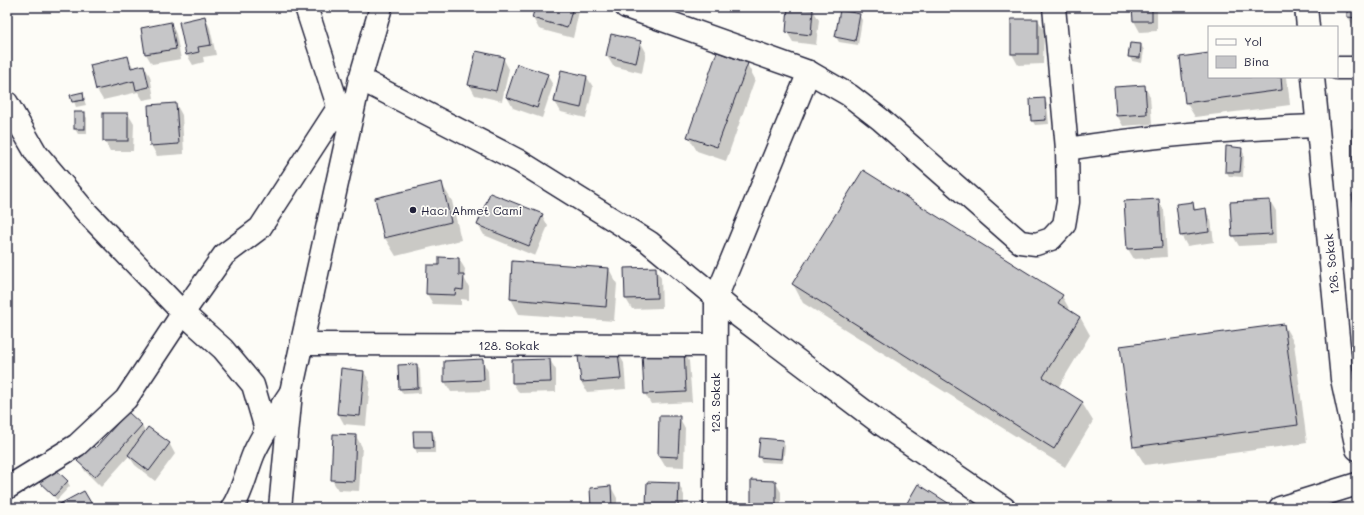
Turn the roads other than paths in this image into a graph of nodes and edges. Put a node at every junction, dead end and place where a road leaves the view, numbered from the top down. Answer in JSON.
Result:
{"nodes":[{"id":1,"x":306,"y":7,"type":"edge"},
{"id":2,"x":381,"y":7,"type":"edge"},
{"id":3,"x":626,"y":7,"type":"edge"},
{"id":4,"x":1054,"y":7,"type":"edge"},
{"id":5,"x":1306,"y":7,"type":"edge"},
{"id":6,"x":1308,"y":26,"type":"edge"},
{"id":7,"x":1338,"y":68,"type":"edge"},
{"id":8,"x":1357,"y":68,"type":"edge"},
{"id":9,"x":809,"y":72,"type":"junction"},
{"id":10,"x":1313,"y":78,"type":"edge"},
{"id":11,"x":360,"y":79,"type":"junction"},
{"id":12,"x":7,"y":103,"type":"edge"},
{"id":13,"x":338,"y":108,"type":"junction"},
{"id":14,"x":1317,"y":126,"type":"junction"},
{"id":15,"x":347,"y":135,"type":"junction"},
{"id":16,"x":1067,"y":150,"type":"junction"},
{"id":17,"x":716,"y":298,"type":"junction"},
{"id":18,"x":183,"y":313,"type":"junction"},
{"id":19,"x":302,"y":344,"type":"junction"},
{"id":20,"x":715,"y":345,"type":"junction"},
{"id":21,"x":291,"y":392,"type":"junction"},
{"id":22,"x":266,"y":430,"type":"junction"},
{"id":23,"x":1357,"y":449,"type":"edge"},
{"id":24,"x":1357,"y":484,"type":"edge"},
{"id":25,"x":7,"y":488,"type":"edge"},
{"id":26,"x":232,"y":508,"type":"edge"},
{"id":27,"x":280,"y":508,"type":"edge"},
{"id":28,"x":715,"y":508,"type":"edge"},
{"id":29,"x":1004,"y":508,"type":"edge"},
{"id":30,"x":1280,"y":508,"type":"edge"}],
"edges":[{"from":1,"to":13,"type":"street"},
{"from":2,"to":11,"type":"street"},
{"from":3,"to":9,"type":"street"},
{"from":4,"to":16,"type":"street"},
{"from":5,"to":6,"type":"street"},
{"from":7,"to":8,"type":"street"},
{"from":9,"to":16,"type":"street"},
{"from":9,"to":17,"type":"street"},
{"from":10,"to":14,"type":"street","name":"126. Sokak"},
{"from":11,"to":15,"type":"street"},
{"from":11,"to":17,"type":"street"},
{"from":12,"to":18,"type":"street"},
{"from":13,"to":15,"type":"street"},
{"from":13,"to":18,"type":"street"},
{"from":14,"to":16,"type":"street"},
{"from":14,"to":23,"type":"street","name":"126. Sokak"},
{"from":15,"to":19,"type":"street"},
{"from":17,"to":20,"type":"street","name":"123. Sokak"},
{"from":17,"to":29,"type":"street"},
{"from":18,"to":22,"type":"street"},
{"from":18,"to":25,"type":"street"},
{"from":19,"to":20,"type":"street","name":"128. Sokak"},
{"from":19,"to":21,"type":"street"},
{"from":20,"to":28,"type":"street","name":"123. Sokak"},
{"from":21,"to":22,"type":"street"},
{"from":21,"to":27,"type":"street"},
{"from":22,"to":26,"type":"street"},
{"from":24,"to":30,"type":"street"}]}
